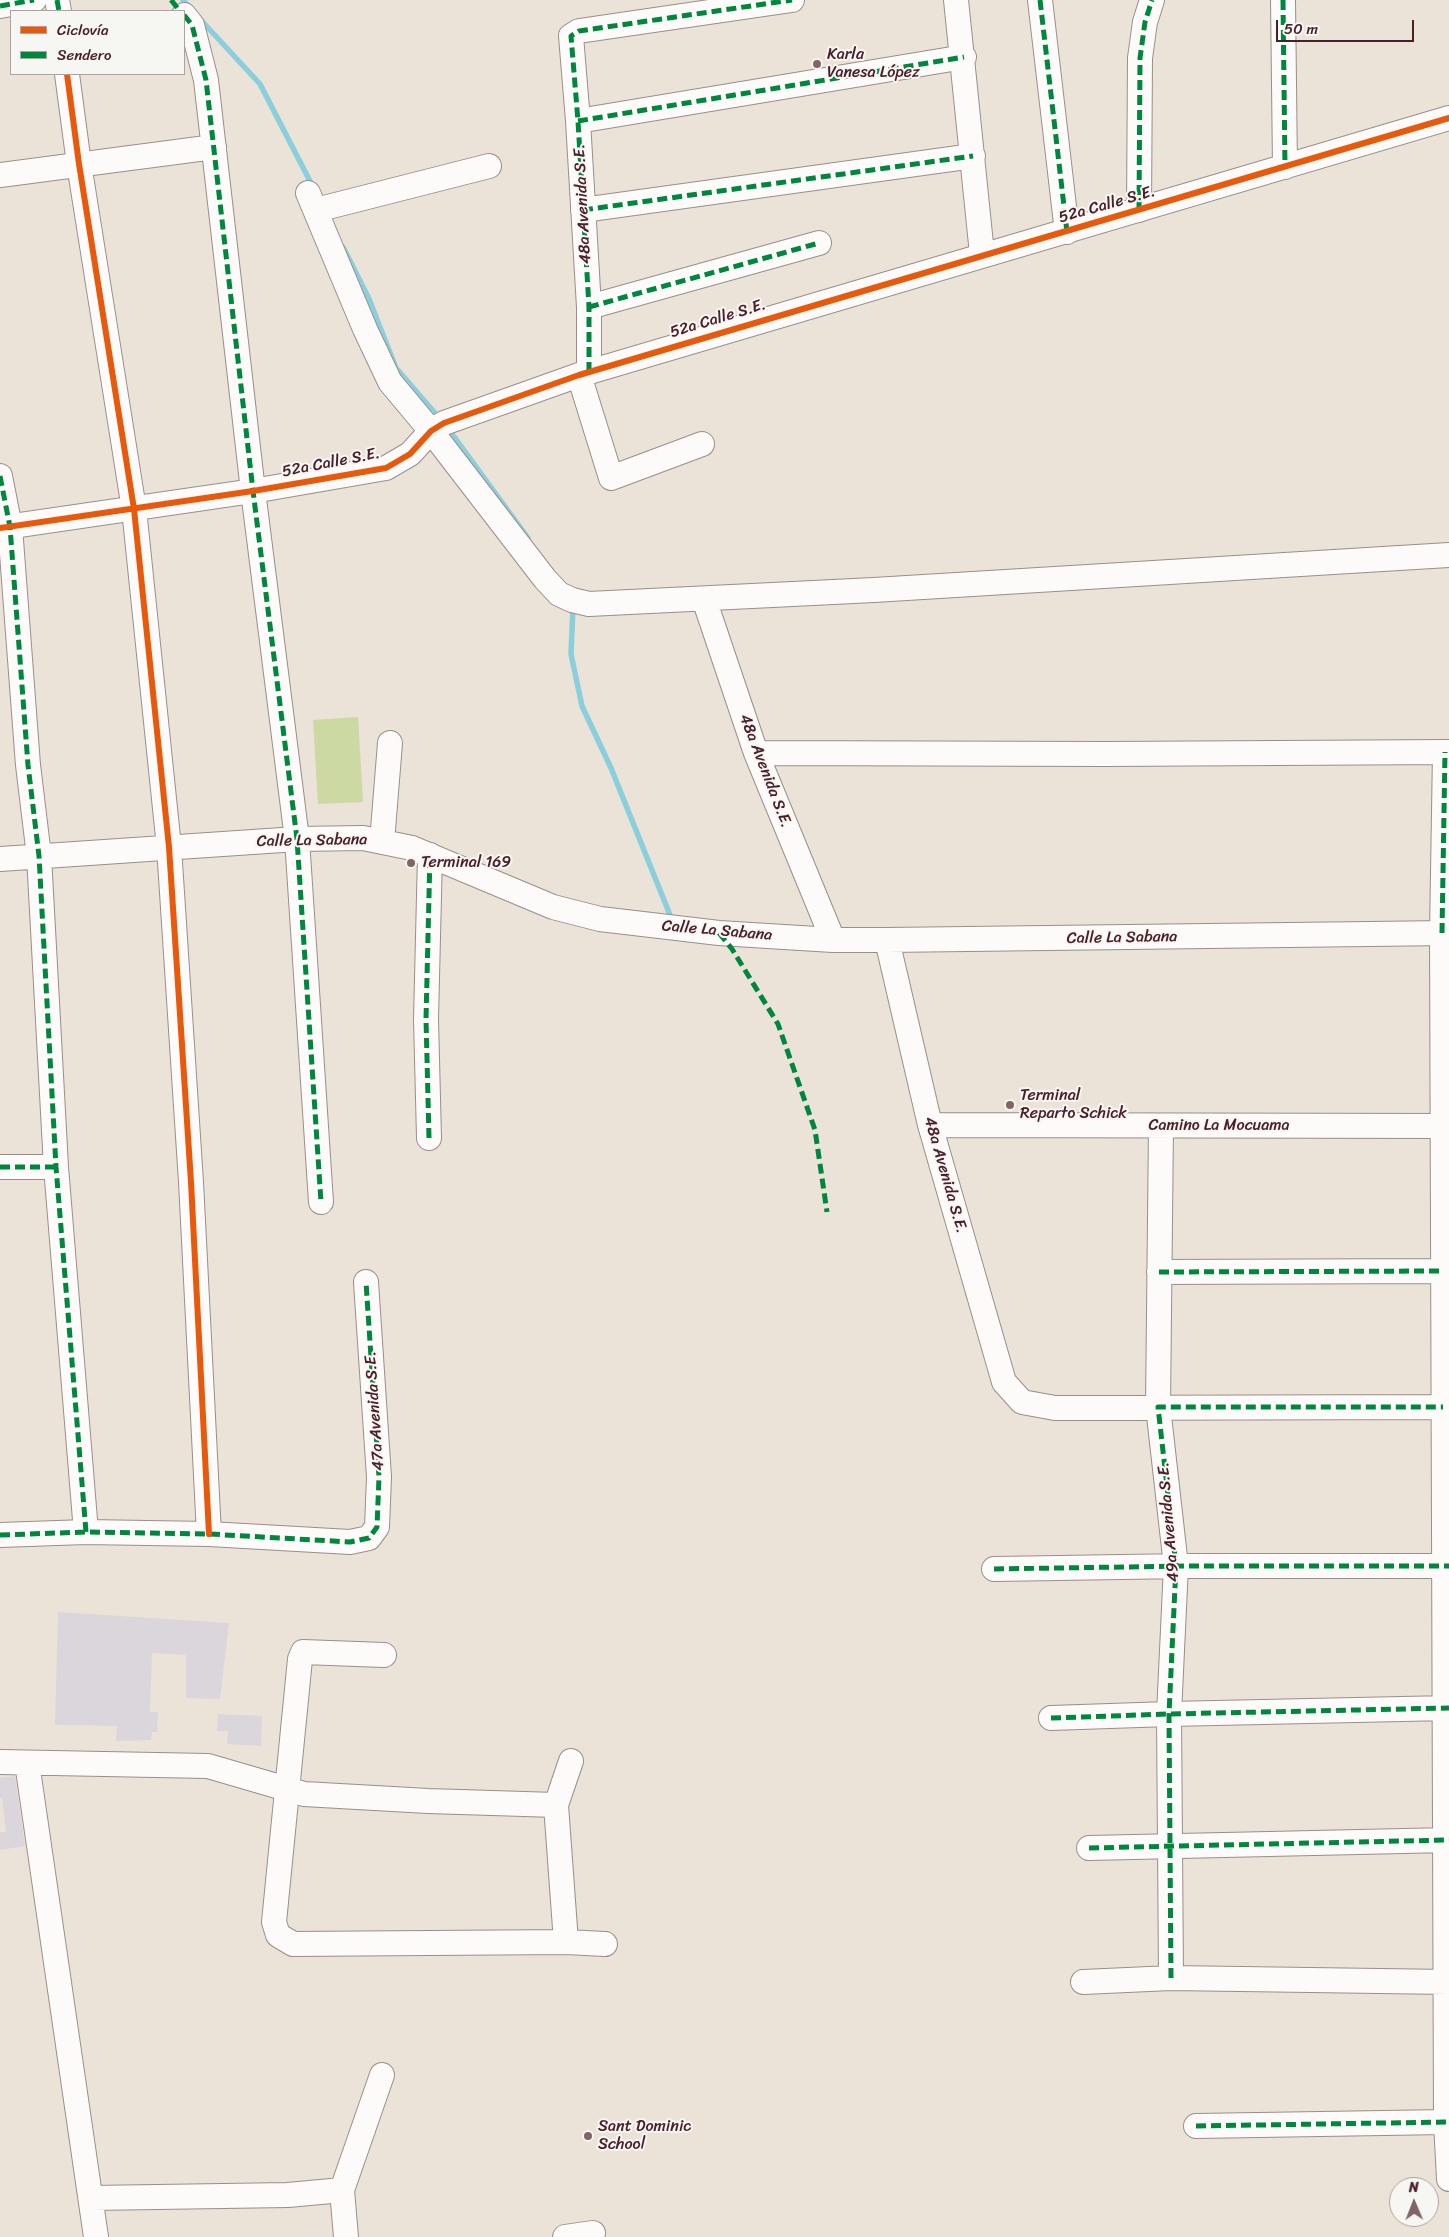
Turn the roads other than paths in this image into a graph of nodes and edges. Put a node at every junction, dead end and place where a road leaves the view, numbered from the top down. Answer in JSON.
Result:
{"nodes":[{"id":1,"x":34,"y":0,"type":"edge"},
{"id":2,"x":171,"y":0,"type":"edge"},
{"id":3,"x":792,"y":0,"type":"edge"},
{"id":4,"x":956,"y":0,"type":"edge"},
{"id":5,"x":1040,"y":0,"type":"edge"},
{"id":6,"x":1152,"y":0,"type":"edge"},
{"id":7,"x":1283,"y":0,"type":"edge"},
{"id":8,"x":0,"y":6,"type":"edge"},
{"id":9,"x":179,"y":10,"type":"edge"},
{"id":10,"x":185,"y":16,"type":"edge"},
{"id":11,"x":964,"y":57,"type":"junction"},
{"id":12,"x":67,"y":75,"type":"edge"},
{"id":13,"x":1449,"y":118,"type":"edge"},
{"id":14,"x":578,"y":121,"type":"junction"},
{"id":15,"x":214,"y":147,"type":"junction"},
{"id":16,"x":973,"y":156,"type":"junction"},
{"id":17,"x":79,"y":164,"type":"junction"},
{"id":18,"x":489,"y":166,"type":"dead end"},
{"id":19,"x":1285,"y":167,"type":"junction"},
{"id":20,"x":0,"y":175,"type":"edge"},
{"id":21,"x":583,"y":210,"type":"junction"},
{"id":22,"x":1139,"y":210,"type":"junction"},
{"id":23,"x":1067,"y":232,"type":"junction"},
{"id":24,"x":819,"y":243,"type":"dead end"},
{"id":25,"x":982,"y":254,"type":"junction"},
{"id":26,"x":589,"y":307,"type":"junction"},
{"id":27,"x":584,"y":374,"type":"junction"},
{"id":28,"x":431,"y":431,"type":"junction"},
{"id":29,"x":702,"y":444,"type":"dead end"},
{"id":30,"x":0,"y":476,"type":"edge"},
{"id":31,"x":253,"y":491,"type":"junction"},
{"id":32,"x":134,"y":509,"type":"junction"},
{"id":33,"x":5,"y":527,"type":"edge"},
{"id":34,"x":1449,"y":556,"type":"edge"},
{"id":35,"x":704,"y":599,"type":"junction"},
{"id":36,"x":390,"y":743,"type":"dead end"},
{"id":37,"x":1447,"y":752,"type":"edge"},
{"id":38,"x":756,"y":753,"type":"junction"},
{"id":39,"x":297,"y":839,"type":"junction"},
{"id":40,"x":382,"y":842,"type":"junction"},
{"id":41,"x":169,"y":847,"type":"junction"},
{"id":42,"x":430,"y":855,"type":"junction"},
{"id":43,"x":39,"y":856,"type":"junction"},
{"id":44,"x":0,"y":859,"type":"edge"},
{"id":45,"x":1445,"y":933,"type":"edge"},
{"id":46,"x":833,"y":940,"type":"junction"},
{"id":47,"x":887,"y":940,"type":"junction"},
{"id":48,"x":930,"y":1125,"type":"junction"},
{"id":49,"x":1161,"y":1126,"type":"junction"},
{"id":50,"x":1446,"y":1126,"type":"edge"},
{"id":51,"x":429,"y":1138,"type":"dead end"},
{"id":52,"x":0,"y":1167,"type":"edge"},
{"id":53,"x":56,"y":1167,"type":"junction"},
{"id":54,"x":321,"y":1202,"type":"dead end"},
{"id":55,"x":1443,"y":1271,"type":"junction"},
{"id":56,"x":1159,"y":1272,"type":"junction"},
{"id":57,"x":366,"y":1282,"type":"dead end"},
{"id":58,"x":1158,"y":1407,"type":"junction"},
{"id":59,"x":1443,"y":1407,"type":"junction"},
{"id":60,"x":86,"y":1532,"type":"junction"},
{"id":61,"x":209,"y":1534,"type":"junction"},
{"id":62,"x":0,"y":1535,"type":"edge"},
{"id":63,"x":1176,"y":1566,"type":"junction"},
{"id":64,"x":1446,"y":1566,"type":"edge"},
{"id":65,"x":994,"y":1569,"type":"dead end"},
{"id":66,"x":384,"y":1655,"type":"dead end"},
{"id":67,"x":1446,"y":1708,"type":"edge"},
{"id":68,"x":1169,"y":1714,"type":"junction"},
{"id":69,"x":1051,"y":1718,"type":"dead end"},
{"id":70,"x":571,"y":1761,"type":"dead end"},
{"id":71,"x":0,"y":1762,"type":"edge"},
{"id":72,"x":27,"y":1763,"type":"junction"},
{"id":73,"x":286,"y":1790,"type":"junction"},
{"id":74,"x":556,"y":1805,"type":"junction"},
{"id":75,"x":1447,"y":1840,"type":"edge"},
{"id":76,"x":1168,"y":1847,"type":"junction"},
{"id":77,"x":1089,"y":1848,"type":"dead end"},
{"id":78,"x":566,"y":1942,"type":"junction"},
{"id":79,"x":604,"y":1944,"type":"dead end"},
{"id":80,"x":1170,"y":1978,"type":"junction"},
{"id":81,"x":1083,"y":1982,"type":"dead end"},
{"id":82,"x":1447,"y":1982,"type":"edge"},
{"id":83,"x":382,"y":2075,"type":"dead end"},
{"id":84,"x":1446,"y":2122,"type":"junction"},
{"id":85,"x":1196,"y":2126,"type":"dead end"},
{"id":86,"x":1449,"y":2179,"type":"edge"},
{"id":87,"x":342,"y":2190,"type":"junction"},
{"id":88,"x":92,"y":2198,"type":"junction"},
{"id":89,"x":593,"y":2233,"type":"dead end"},
{"id":90,"x":96,"y":2237,"type":"edge"},
{"id":91,"x":346,"y":2237,"type":"edge"},
{"id":92,"x":565,"y":2237,"type":"edge"}],
"edges":[{"from":1,"to":8,"type":"street"},
{"from":2,"to":9,"type":"street"},
{"from":3,"to":14,"type":"street","name":"48a Avenida S.E."},
{"from":4,"to":11,"type":"street"},
{"from":5,"to":23,"type":"street"},
{"from":6,"to":22,"type":"street"},
{"from":7,"to":19,"type":"street"},
{"from":10,"to":15,"type":"street"},
{"from":11,"to":14,"type":"street"},
{"from":11,"to":16,"type":"street"},
{"from":12,"to":17,"type":"street"},
{"from":13,"to":19,"type":"street","name":"52a Calle S.E."},
{"from":14,"to":21,"type":"street","name":"48a Avenida S.E."},
{"from":15,"to":17,"type":"street"},
{"from":15,"to":31,"type":"street"},
{"from":16,"to":21,"type":"street"},
{"from":16,"to":25,"type":"street"},
{"from":17,"to":20,"type":"street"},
{"from":17,"to":32,"type":"street"},
{"from":18,"to":28,"type":"street"},
{"from":19,"to":22,"type":"street","name":"52a Calle S.E."},
{"from":21,"to":26,"type":"street","name":"48a Avenida S.E."},
{"from":22,"to":23,"type":"street","name":"52a Calle S.E."},
{"from":23,"to":25,"type":"street","name":"52a Calle S.E."},
{"from":24,"to":26,"type":"street"},
{"from":25,"to":27,"type":"street","name":"52a Calle S.E."},
{"from":26,"to":27,"type":"street","name":"48a Avenida S.E."},
{"from":27,"to":28,"type":"street","name":"52a Calle S.E."},
{"from":27,"to":29,"type":"street","name":"48a Avenida S.E."},
{"from":28,"to":31,"type":"street","name":"52a Calle S.E."},
{"from":28,"to":35,"type":"street"},
{"from":30,"to":33,"type":"street"},
{"from":31,"to":32,"type":"street","name":"52a Calle S.E."},
{"from":31,"to":39,"type":"street"},
{"from":32,"to":33,"type":"street","name":"52a Calle S.E."},
{"from":32,"to":41,"type":"street"},
{"from":33,"to":43,"type":"street"},
{"from":34,"to":35,"type":"street"},
{"from":35,"to":38,"type":"street","name":"48a Avenida S.E."},
{"from":36,"to":40,"type":"street"},
{"from":37,"to":38,"type":"street"},
{"from":37,"to":45,"type":"street"},
{"from":38,"to":46,"type":"street","name":"48a Avenida S.E."},
{"from":39,"to":40,"type":"street","name":"Calle La Sabana"},
{"from":39,"to":41,"type":"street","name":"Calle La Sabana"},
{"from":39,"to":54,"type":"street"},
{"from":40,"to":42,"type":"street","name":"Calle La Sabana"},
{"from":41,"to":43,"type":"street","name":"Calle La Sabana"},
{"from":41,"to":61,"type":"street"},
{"from":42,"to":46,"type":"street","name":"Calle La Sabana"},
{"from":42,"to":51,"type":"street"},
{"from":43,"to":44,"type":"street","name":"Calle La Sabana"},
{"from":43,"to":53,"type":"street"},
{"from":45,"to":47,"type":"street","name":"Calle La Sabana"},
{"from":45,"to":50,"type":"street"},
{"from":46,"to":47,"type":"street","name":"Calle La Sabana"},
{"from":47,"to":48,"type":"street","name":"48a Avenida S.E."},
{"from":48,"to":49,"type":"street","name":"Camino La Mocuama"},
{"from":48,"to":58,"type":"street","name":"48a Avenida S.E."},
{"from":49,"to":50,"type":"street","name":"Camino La Mocuama"},
{"from":49,"to":56,"type":"street","name":"49a Avenida S.E."},
{"from":50,"to":55,"type":"street"},
{"from":52,"to":53,"type":"street"},
{"from":53,"to":60,"type":"street"},
{"from":55,"to":56,"type":"street"},
{"from":55,"to":59,"type":"street"},
{"from":56,"to":58,"type":"street","name":"49a Avenida S.E."},
{"from":57,"to":61,"type":"street","name":"47a Avenida S.E."},
{"from":58,"to":59,"type":"street"},
{"from":58,"to":63,"type":"street","name":"49a Avenida S.E."},
{"from":59,"to":64,"type":"street"},
{"from":60,"to":61,"type":"street"},
{"from":60,"to":62,"type":"street"},
{"from":63,"to":64,"type":"street"},
{"from":63,"to":65,"type":"street"},
{"from":63,"to":68,"type":"street","name":"49a Avenida S.E."},
{"from":64,"to":67,"type":"street"},
{"from":66,"to":73,"type":"street"},
{"from":67,"to":68,"type":"street"},
{"from":67,"to":75,"type":"street"},
{"from":68,"to":69,"type":"street"},
{"from":68,"to":76,"type":"street","name":"49a Avenida S.E."},
{"from":70,"to":74,"type":"street"},
{"from":71,"to":72,"type":"street"},
{"from":72,"to":73,"type":"street"},
{"from":72,"to":88,"type":"street"},
{"from":73,"to":74,"type":"street"},
{"from":73,"to":78,"type":"street"},
{"from":74,"to":78,"type":"street"},
{"from":75,"to":76,"type":"street"},
{"from":75,"to":82,"type":"street"},
{"from":76,"to":77,"type":"street"},
{"from":76,"to":80,"type":"street","name":"49a Avenida S.E."},
{"from":78,"to":79,"type":"street"},
{"from":80,"to":81,"type":"street"},
{"from":80,"to":82,"type":"street"},
{"from":82,"to":84,"type":"street"},
{"from":83,"to":87,"type":"street"},
{"from":84,"to":85,"type":"street"},
{"from":84,"to":86,"type":"street"},
{"from":87,"to":88,"type":"street"},
{"from":87,"to":91,"type":"street"},
{"from":88,"to":90,"type":"street"},
{"from":89,"to":92,"type":"street"}]}
